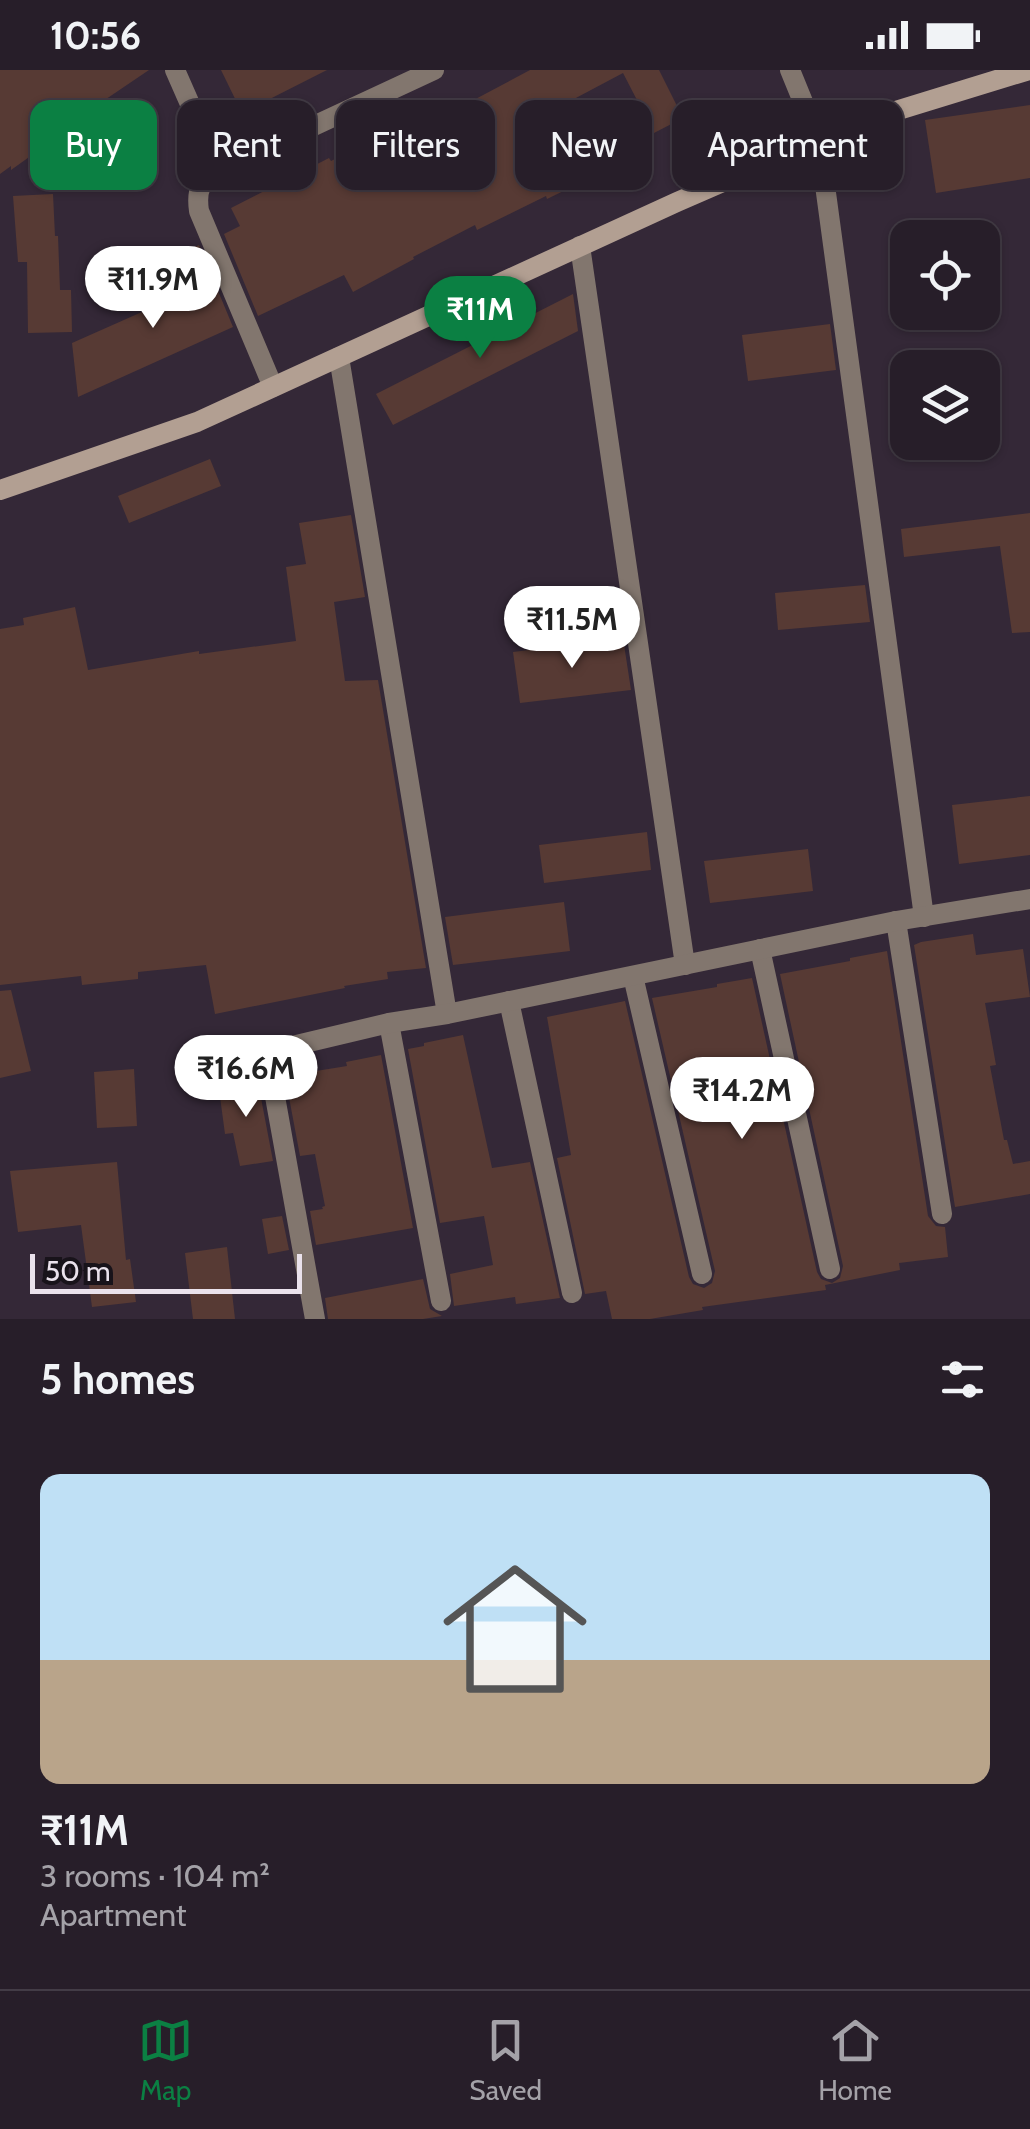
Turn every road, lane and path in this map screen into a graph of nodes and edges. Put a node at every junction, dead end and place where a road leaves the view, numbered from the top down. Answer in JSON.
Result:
{"nodes":[{"id":1,"x":175,"y":70,"type":"edge"},
{"id":2,"x":434,"y":70,"type":"edge"},
{"id":3,"x":790,"y":70,"type":"edge"},
{"id":4,"x":1029,"y":70,"type":"edge"},
{"id":5,"x":188,"y":100,"type":"edge"},
{"id":6,"x":802,"y":100,"type":"edge"},
{"id":7,"x":903,"y":109,"type":"edge"},
{"id":8,"x":316,"y":125,"type":"edge"},
{"id":9,"x":200,"y":190,"type":"edge"},
{"id":10,"x":707,"y":190,"type":"edge"},
{"id":11,"x":826,"y":190,"type":"edge"},
{"id":12,"x":580,"y":246,"type":"junction"},
{"id":13,"x":339,"y":357,"type":"junction"},
{"id":14,"x":273,"y":387,"type":"junction"},
{"id":15,"x":0,"y":490,"type":"edge"},
{"id":16,"x":1030,"y":900,"type":"edge"},
{"id":17,"x":924,"y":916,"type":"junction"},
{"id":18,"x":896,"y":921,"type":"junction"},
{"id":19,"x":760,"y":950,"type":"junction"},
{"id":20,"x":685,"y":965,"type":"junction"},
{"id":21,"x":633,"y":976,"type":"junction"},
{"id":22,"x":509,"y":1001,"type":"junction"},
{"id":23,"x":447,"y":1014,"type":"junction"},
{"id":24,"x":390,"y":1024,"type":"junction"},
{"id":25,"x":942,"y":1214,"type":"dead end"},
{"id":26,"x":830,"y":1269,"type":"dead end"},
{"id":27,"x":702,"y":1274,"type":"dead end"},
{"id":28,"x":572,"y":1292,"type":"dead end"},
{"id":29,"x":440,"y":1301,"type":"dead end"},
{"id":30,"x":316,"y":1319,"type":"edge"}],
"edges":[{"from":1,"to":5,"type":"street"},
{"from":2,"to":8,"type":"street"},
{"from":3,"to":6,"type":"street"},
{"from":4,"to":7,"type":"main road"},
{"from":9,"to":14,"type":"street"},
{"from":10,"to":12,"type":"main road"},
{"from":11,"to":17,"type":"street"},
{"from":12,"to":13,"type":"main road"},
{"from":12,"to":20,"type":"street"},
{"from":13,"to":14,"type":"main road"},
{"from":13,"to":23,"type":"street"},
{"from":14,"to":15,"type":"main road"},
{"from":16,"to":17,"type":"street"},
{"from":17,"to":18,"type":"street"},
{"from":18,"to":19,"type":"street"},
{"from":18,"to":25,"type":"street"},
{"from":19,"to":20,"type":"street"},
{"from":19,"to":26,"type":"street"},
{"from":20,"to":21,"type":"street"},
{"from":21,"to":22,"type":"street"},
{"from":21,"to":27,"type":"street"},
{"from":22,"to":23,"type":"street"},
{"from":22,"to":28,"type":"street"},
{"from":23,"to":24,"type":"street"},
{"from":24,"to":29,"type":"street"},
{"from":24,"to":30,"type":"street"}]}
